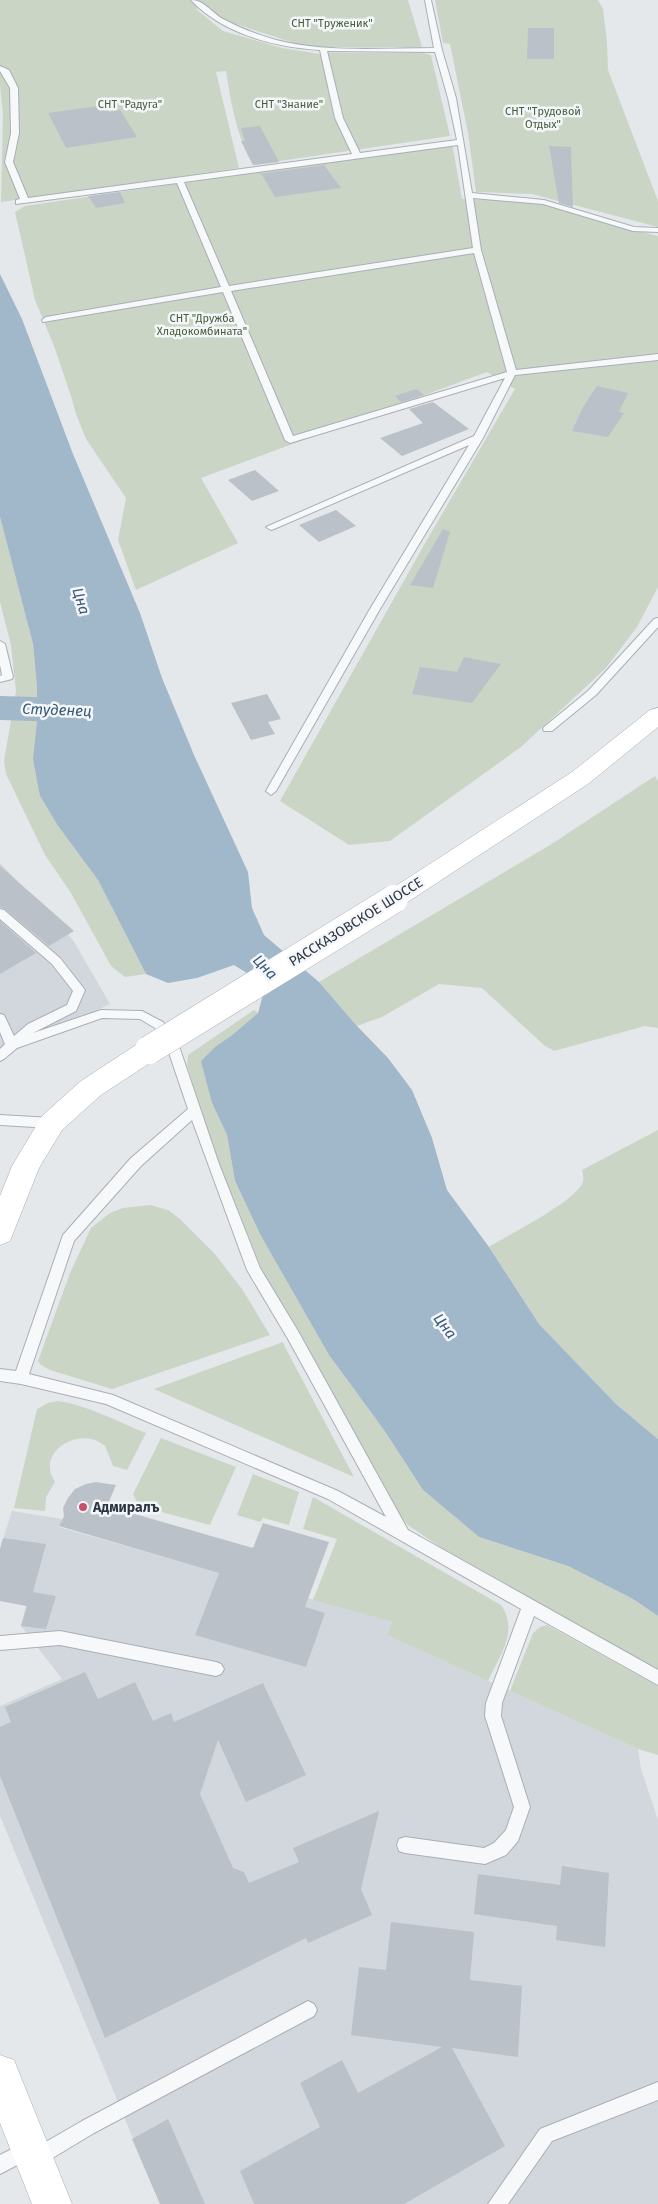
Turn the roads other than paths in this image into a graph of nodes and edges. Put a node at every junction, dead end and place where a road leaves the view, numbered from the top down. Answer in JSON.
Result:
{"nodes":[{"id":1,"x":194,"y":0,"type":"edge"},
{"id":2,"x":428,"y":0,"type":"edge"},
{"id":3,"x":324,"y":50,"type":"junction"},
{"id":4,"x":438,"y":50,"type":"junction"},
{"id":5,"x":0,"y":68,"type":"edge"},
{"id":6,"x":461,"y":142,"type":"junction"},
{"id":7,"x":357,"y":156,"type":"junction"},
{"id":8,"x":179,"y":179,"type":"junction"},
{"id":9,"x":470,"y":195,"type":"junction"},
{"id":10,"x":658,"y":230,"type":"edge"},
{"id":11,"x":477,"y":250,"type":"junction"},
{"id":12,"x":226,"y":289,"type":"junction"},
{"id":13,"x":46,"y":320,"type":"dead end"},
{"id":14,"x":658,"y":357,"type":"edge"},
{"id":15,"x":512,"y":373,"type":"junction"},
{"id":16,"x":478,"y":438,"type":"junction"},
{"id":17,"x":271,"y":527,"type":"dead end"},
{"id":18,"x":658,"y":621,"type":"edge"},
{"id":19,"x":0,"y":644,"type":"edge"},
{"id":20,"x":0,"y":680,"type":"edge"},
{"id":21,"x":658,"y":715,"type":"edge"},
{"id":22,"x":548,"y":729,"type":"dead end"},
{"id":23,"x":271,"y":791,"type":"dead end"},
{"id":24,"x":0,"y":913,"type":"edge"},
{"id":25,"x":0,"y":1018,"type":"edge"},
{"id":26,"x":12,"y":1045,"type":"junction"},
{"id":27,"x":0,"y":1056,"type":"edge"},
{"id":28,"x":195,"y":1110,"type":"junction"},
{"id":29,"x":0,"y":1120,"type":"edge"},
{"id":30,"x":52,"y":1123,"type":"junction"},
{"id":31,"x":0,"y":1232,"type":"edge"},
{"id":32,"x":0,"y":1375,"type":"edge"},
{"id":33,"x":20,"y":1378,"type":"junction"},
{"id":34,"x":402,"y":1533,"type":"junction"},
{"id":35,"x":530,"y":1606,"type":"junction"},
{"id":36,"x":0,"y":1643,"type":"edge"},
{"id":37,"x":216,"y":1669,"type":"dead end"},
{"id":38,"x":658,"y":1678,"type":"edge"},
{"id":39,"x":405,"y":1845,"type":"dead end"},
{"id":40,"x":308,"y":2010,"type":"dead end"},
{"id":41,"x":0,"y":2074,"type":"edge"},
{"id":42,"x":658,"y":2091,"type":"edge"},
{"id":43,"x":22,"y":2157,"type":"edge"},
{"id":44,"x":52,"y":2204,"type":"edge"},
{"id":45,"x":497,"y":2204,"type":"edge"}],
"edges":[{"from":1,"to":3,"type":"lane"},
{"from":2,"to":4,"type":"lane"},
{"from":3,"to":4,"type":"lane"},
{"from":3,"to":7,"type":"lane"},
{"from":4,"to":6,"type":"lane"},
{"from":5,"to":8,"type":"lane"},
{"from":6,"to":7,"type":"lane"},
{"from":6,"to":9,"type":"lane"},
{"from":7,"to":8,"type":"lane"},
{"from":8,"to":12,"type":"lane"},
{"from":9,"to":10,"type":"lane"},
{"from":9,"to":11,"type":"lane"},
{"from":11,"to":12,"type":"lane"},
{"from":11,"to":15,"type":"lane"},
{"from":12,"to":13,"type":"lane"},
{"from":12,"to":15,"type":"lane"},
{"from":14,"to":15,"type":"lane"},
{"from":15,"to":16,"type":"lane"},
{"from":16,"to":17,"type":"lane"},
{"from":16,"to":23,"type":"lane"},
{"from":18,"to":22,"type":"lane"},
{"from":19,"to":20,"type":"lane"},
{"from":21,"to":30,"type":"main road","name":"РАССКАЗОВСКОЕ ШОССЕ","bridge":true},
{"from":24,"to":26,"type":"lane"},
{"from":25,"to":26,"type":"lane"},
{"from":26,"to":27,"type":"lane"},
{"from":26,"to":28,"type":"lane"},
{"from":28,"to":33,"type":"lane"},
{"from":28,"to":34,"type":"lane"},
{"from":29,"to":30,"type":"lane"},
{"from":30,"to":31,"type":"main road","name":"РАССКАЗОВСКОЕ ШОССЕ"},
{"from":32,"to":33,"type":"lane"},
{"from":33,"to":34,"type":"lane"},
{"from":34,"to":35,"type":"lane"},
{"from":35,"to":38,"type":"lane"},
{"from":35,"to":39,"type":"lane"},
{"from":36,"to":37,"type":"lane"},
{"from":40,"to":43,"type":"lane"},
{"from":41,"to":43,"type":"main road"},
{"from":42,"to":45,"type":"lane"},
{"from":43,"to":44,"type":"main road"}]}
